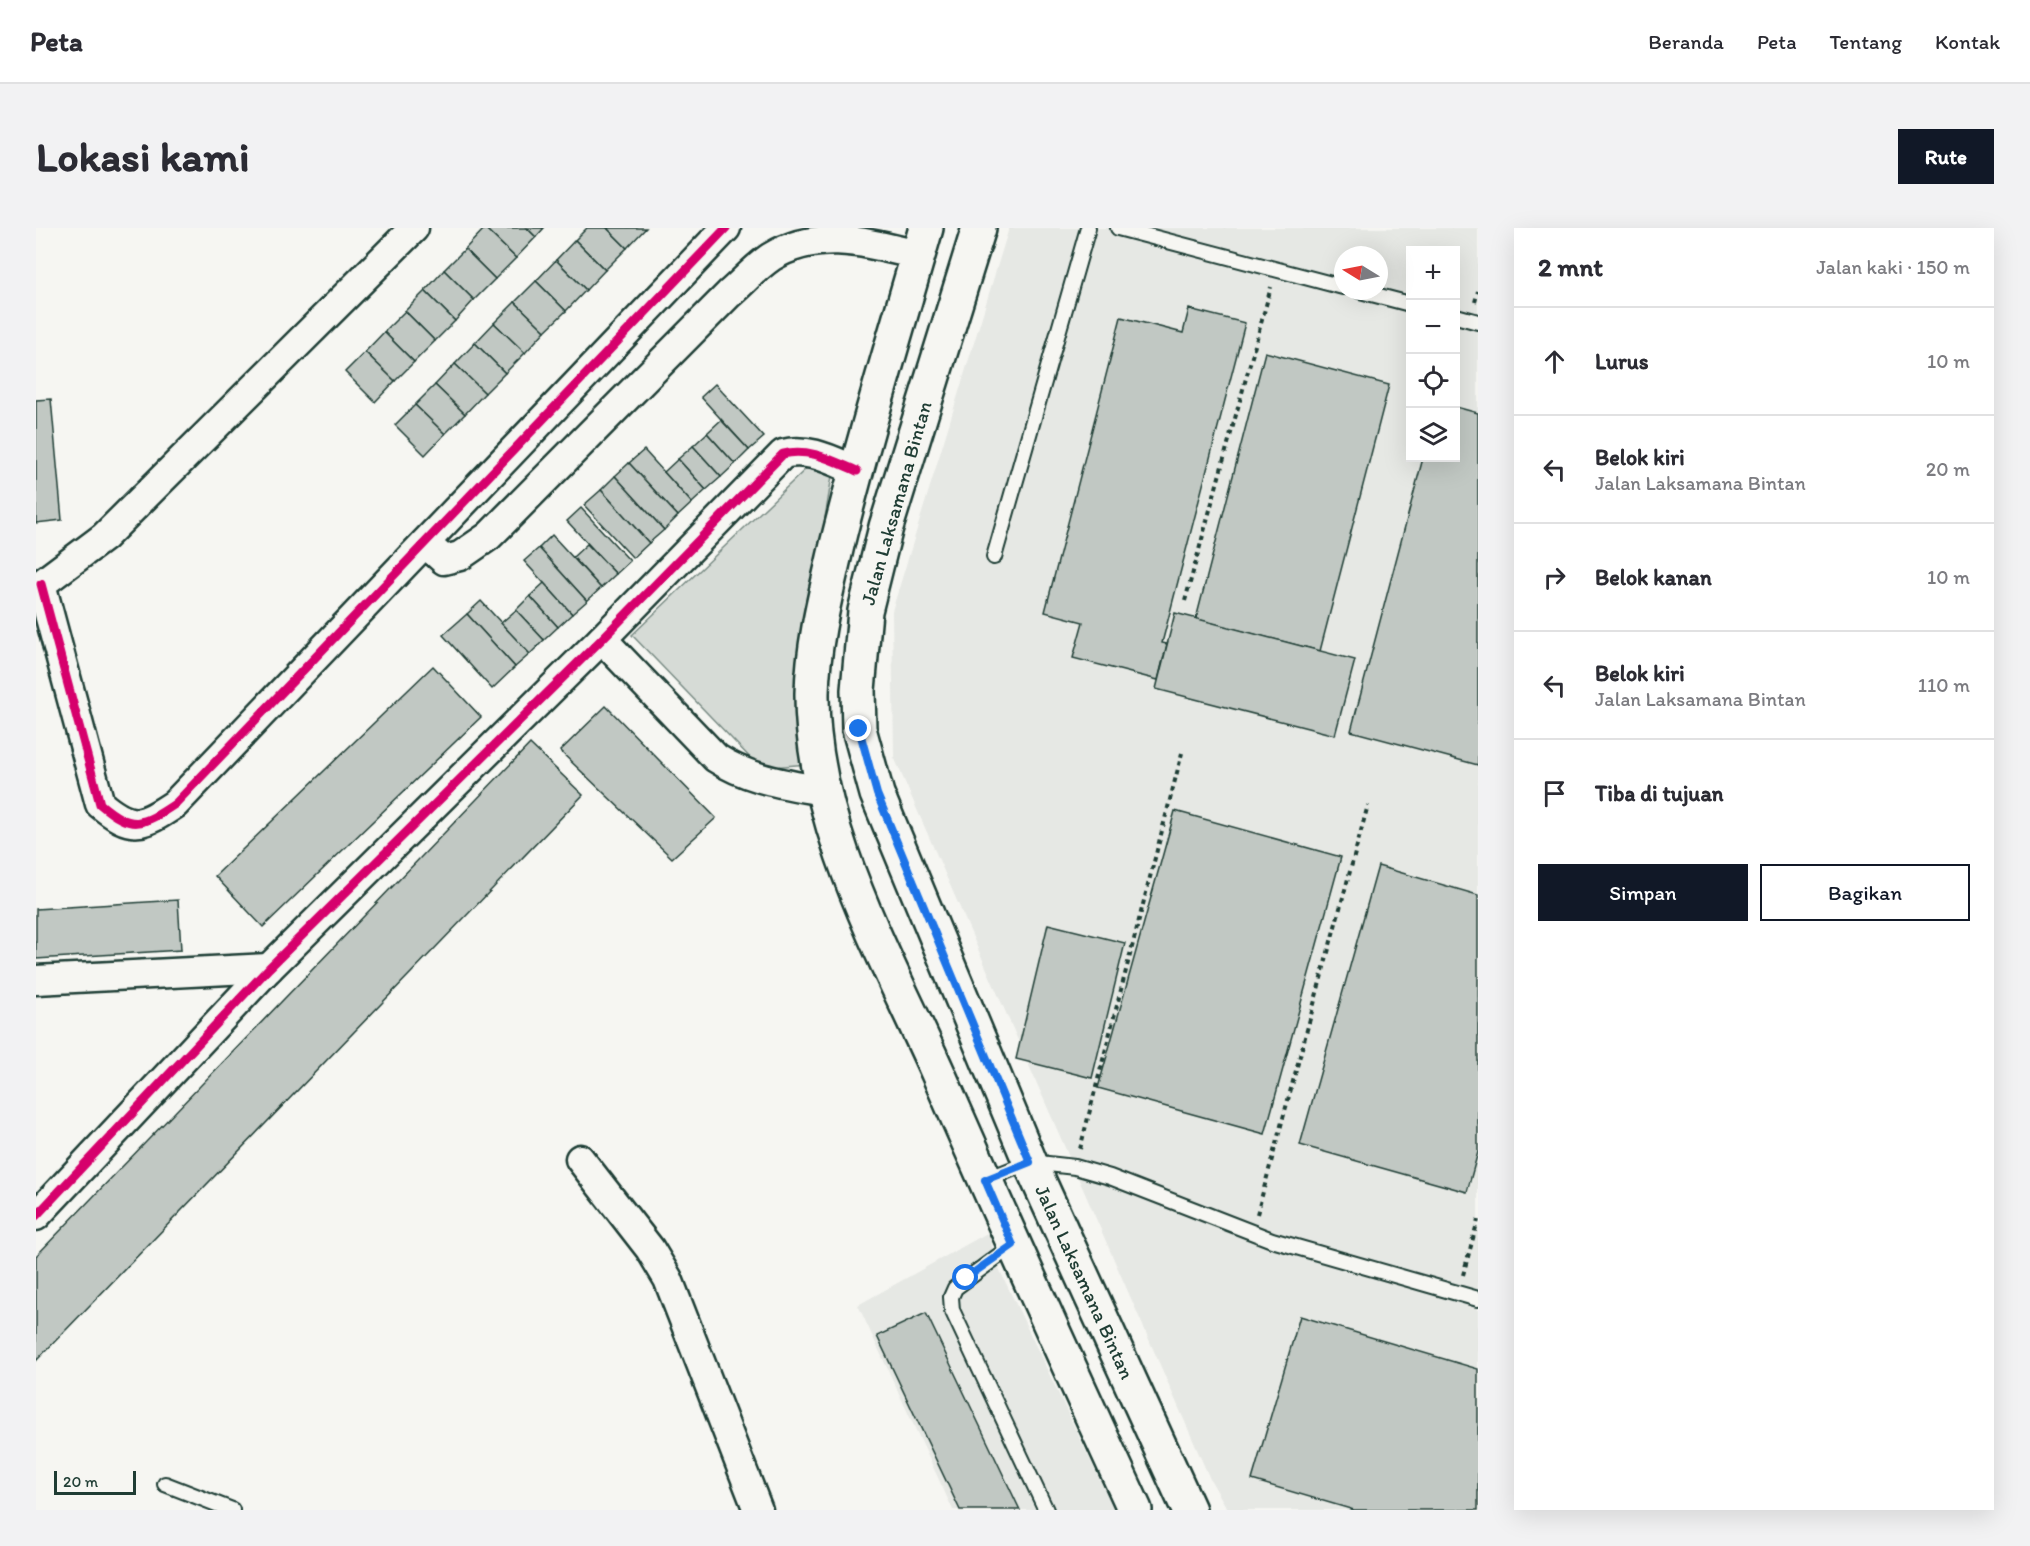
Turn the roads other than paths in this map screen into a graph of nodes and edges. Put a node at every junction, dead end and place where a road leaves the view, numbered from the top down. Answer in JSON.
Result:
{"nodes":[{"id":1,"x":414,"y":228,"type":"edge"},
{"id":2,"x":726,"y":228,"type":"edge"},
{"id":3,"x":978,"y":228,"type":"edge"},
{"id":4,"x":1089,"y":228,"type":"edge"},
{"id":5,"x":1118,"y":228,"type":"edge"},
{"id":6,"x":922,"y":242,"type":"edge"},
{"id":7,"x":1334,"y":284,"type":"edge"},
{"id":8,"x":1388,"y":298,"type":"edge"},
{"id":9,"x":1406,"y":303,"type":"edge"},
{"id":10,"x":1460,"y":317,"type":"edge"},
{"id":11,"x":1478,"y":322,"type":"edge"},
{"id":12,"x":856,"y":471,"type":"junction"},
{"id":13,"x":425,"y":543,"type":"junction"},
{"id":14,"x":994,"y":557,"type":"dead end"},
{"id":15,"x":38,"y":586,"type":"edge"},
{"id":16,"x":602,"y":639,"type":"junction"},
{"id":17,"x":822,"y":791,"type":"junction"},
{"id":18,"x":269,"y":968,"type":"junction"},
{"id":19,"x":36,"y":980,"type":"edge"},
{"id":20,"x":580,"y":1159,"type":"dead end"},
{"id":21,"x":1030,"y":1162,"type":"junction"},
{"id":22,"x":985,"y":1180,"type":"junction"},
{"id":23,"x":36,"y":1215,"type":"edge"},
{"id":24,"x":1013,"y":1245,"type":"junction"},
{"id":25,"x":1478,"y":1299,"type":"edge"},
{"id":26,"x":165,"y":1484,"type":"dead end"},
{"id":27,"x":231,"y":1510,"type":"edge"},
{"id":28,"x":758,"y":1510,"type":"edge"},
{"id":29,"x":1046,"y":1510,"type":"edge"},
{"id":30,"x":1135,"y":1510,"type":"edge"},
{"id":31,"x":1190,"y":1510,"type":"edge"}],
"edges":[{"from":1,"to":15,"type":"street"},
{"from":2,"to":13,"type":"street"},
{"from":3,"to":21,"type":"main road","name":"Jalan Laksamana Bintan"},
{"from":4,"to":14,"type":"lane"},
{"from":5,"to":7,"type":"lane"},
{"from":6,"to":12,"type":"main road"},
{"from":6,"to":13,"type":"street"},
{"from":8,"to":9,"type":"lane"},
{"from":10,"to":11,"type":"lane"},
{"from":12,"to":16,"type":"street"},
{"from":12,"to":17,"type":"main road"},
{"from":13,"to":15,"type":"street"},
{"from":16,"to":17,"type":"street"},
{"from":16,"to":18,"type":"street"},
{"from":17,"to":22,"type":"main road"},
{"from":18,"to":19,"type":"street"},
{"from":18,"to":23,"type":"street"},
{"from":20,"to":28,"type":"street"},
{"from":21,"to":22,"type":"lane"},
{"from":21,"to":25,"type":"lane"},
{"from":21,"to":31,"type":"main road","name":"Jalan Laksamana Bintan"},
{"from":22,"to":24,"type":"main road"},
{"from":24,"to":29,"type":"lane"},
{"from":24,"to":30,"type":"main road"},
{"from":26,"to":27,"type":"lane"}]}
